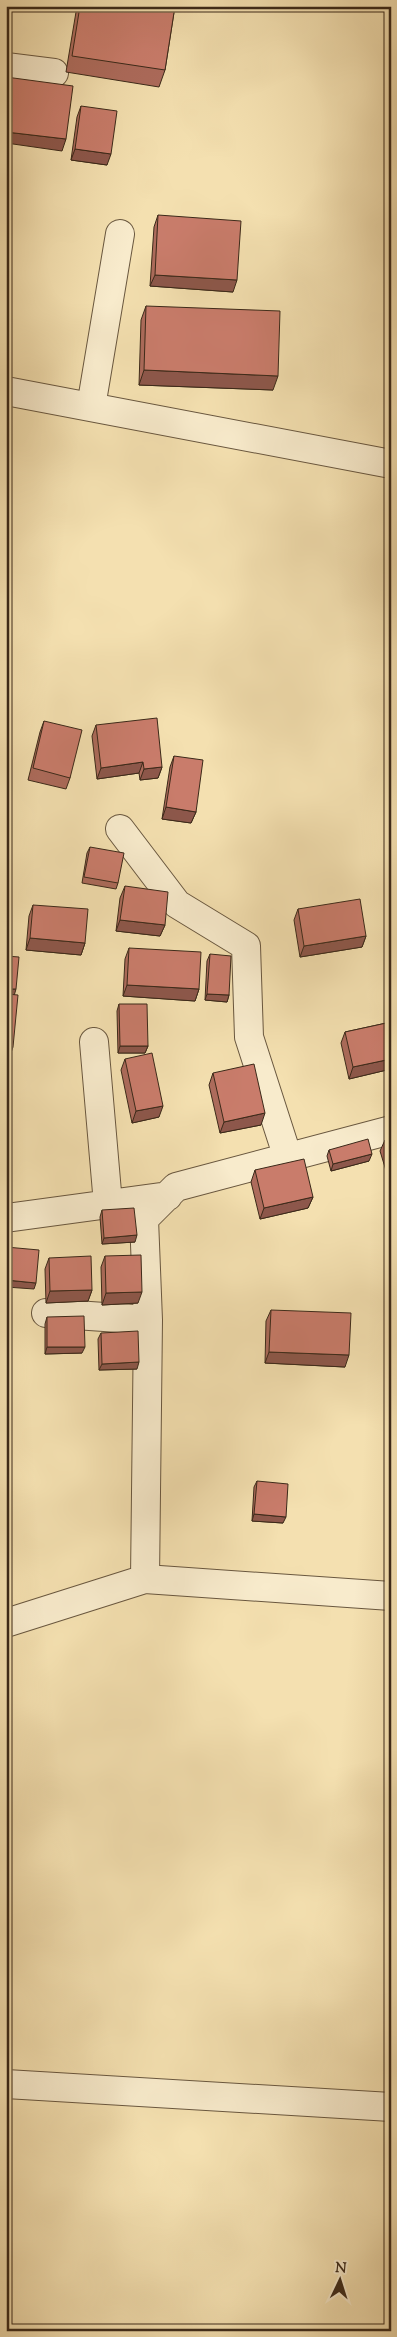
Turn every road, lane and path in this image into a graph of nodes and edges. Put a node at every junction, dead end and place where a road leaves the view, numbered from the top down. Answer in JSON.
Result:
{"nodes":[{"id":1,"x":6,"y":66,"type":"edge"},
{"id":2,"x":54,"y":73,"type":"dead end"},
{"id":3,"x":120,"y":234,"type":"dead end"},
{"id":4,"x":6,"y":391,"type":"edge"},
{"id":5,"x":91,"y":407,"type":"junction"},
{"id":6,"x":391,"y":464,"type":"edge"},
{"id":7,"x":120,"y":829,"type":"dead end"},
{"id":8,"x":94,"y":1042,"type":"dead end"},
{"id":9,"x":391,"y":1130,"type":"edge"},
{"id":10,"x":288,"y":1158,"type":"junction"},
{"id":11,"x":168,"y":1196,"type":"junction"},
{"id":12,"x":108,"y":1204,"type":"junction"},
{"id":13,"x":6,"y":1218,"type":"edge"},
{"id":14,"x":46,"y":1313,"type":"dead end"},
{"id":15,"x":148,"y":1320,"type":"junction"},
{"id":16,"x":145,"y":1579,"type":"junction"},
{"id":17,"x":391,"y":1596,"type":"edge"},
{"id":18,"x":6,"y":1623,"type":"edge"},
{"id":19,"x":6,"y":2084,"type":"edge"},
{"id":20,"x":391,"y":2106,"type":"edge"}],
"edges":[{"from":1,"to":2,"type":"street"},
{"from":3,"to":5,"type":"street"},
{"from":4,"to":5,"type":"street"},
{"from":5,"to":6,"type":"street"},
{"from":7,"to":10,"type":"street"},
{"from":8,"to":12,"type":"street"},
{"from":9,"to":10,"type":"street"},
{"from":10,"to":11,"type":"street"},
{"from":11,"to":12,"type":"street"},
{"from":11,"to":15,"type":"street"},
{"from":12,"to":13,"type":"street"},
{"from":14,"to":15,"type":"street"},
{"from":15,"to":16,"type":"street"},
{"from":16,"to":17,"type":"street"},
{"from":16,"to":18,"type":"street"},
{"from":19,"to":20,"type":"street"}]}
